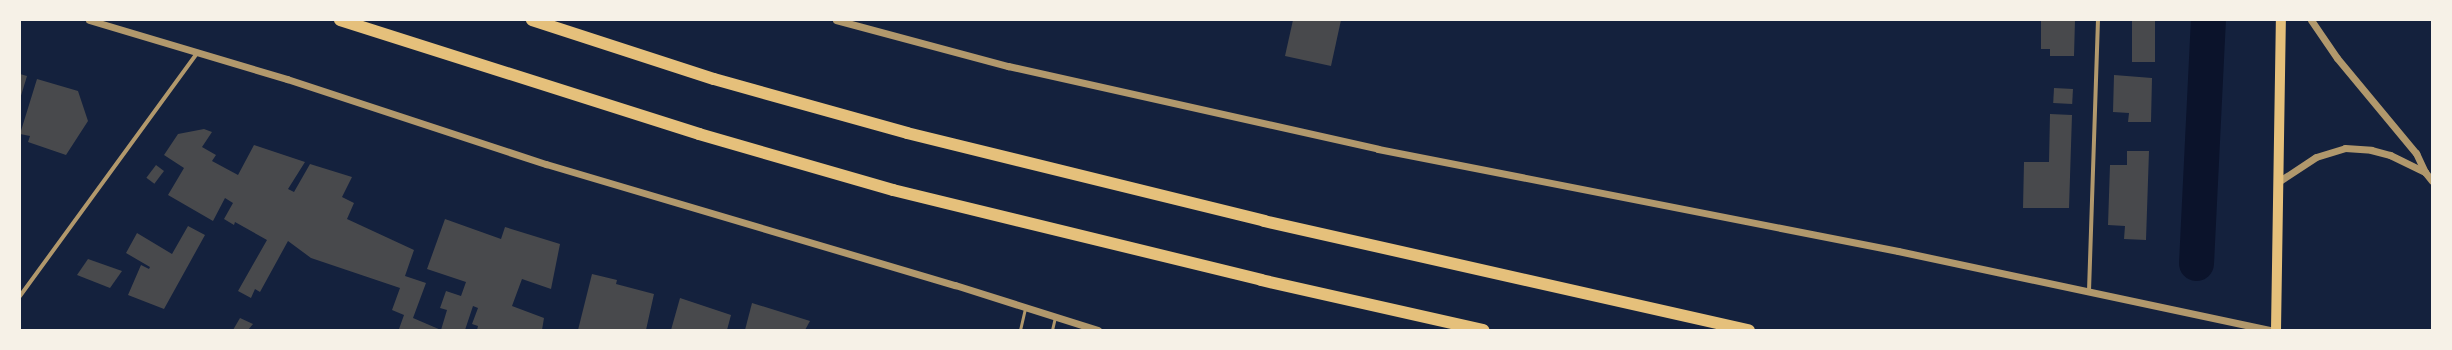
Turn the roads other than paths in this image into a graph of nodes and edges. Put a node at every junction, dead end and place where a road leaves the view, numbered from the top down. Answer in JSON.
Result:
{"nodes":[{"id":1,"x":89,"y":20,"type":"edge"},
{"id":2,"x":340,"y":20,"type":"edge"},
{"id":3,"x":532,"y":20,"type":"edge"},
{"id":4,"x":836,"y":20,"type":"edge"},
{"id":5,"x":2098,"y":20,"type":"edge"},
{"id":6,"x":2281,"y":20,"type":"edge"},
{"id":7,"x":2311,"y":20,"type":"edge"},
{"id":8,"x":198,"y":52,"type":"junction"},
{"id":9,"x":2425,"y":172,"type":"junction"},
{"id":10,"x":2432,"y":181,"type":"edge"},
{"id":11,"x":2278,"y":182,"type":"junction"},
{"id":12,"x":2089,"y":291,"type":"junction"},
{"id":13,"x":20,"y":296,"type":"edge"},
{"id":14,"x":1026,"y":306,"type":"junction"},
{"id":15,"x":1055,"y":315,"type":"junction"},
{"id":16,"x":1089,"y":328,"type":"edge"},
{"id":17,"x":1020,"y":330,"type":"edge"},
{"id":18,"x":1052,"y":330,"type":"edge"},
{"id":19,"x":1098,"y":330,"type":"edge"},
{"id":20,"x":1483,"y":330,"type":"edge"},
{"id":21,"x":1749,"y":330,"type":"edge"},
{"id":22,"x":2271,"y":330,"type":"edge"},
{"id":23,"x":2276,"y":330,"type":"edge"}],
"edges":[{"from":1,"to":8,"type":"street"},
{"from":2,"to":20,"type":"highway"},
{"from":3,"to":21,"type":"highway"},
{"from":4,"to":12,"type":"street"},
{"from":5,"to":12,"type":"street"},
{"from":6,"to":11,"type":"main road"},
{"from":7,"to":9,"type":"street"},
{"from":8,"to":13,"type":"street"},
{"from":8,"to":14,"type":"street"},
{"from":9,"to":10,"type":"street"},
{"from":9,"to":11,"type":"street"},
{"from":11,"to":23,"type":"main road"},
{"from":12,"to":22,"type":"street"},
{"from":14,"to":15,"type":"street"},
{"from":14,"to":17,"type":"lane"},
{"from":15,"to":16,"type":"street"},
{"from":15,"to":18,"type":"lane"},
{"from":16,"to":19,"type":"street"}]}
